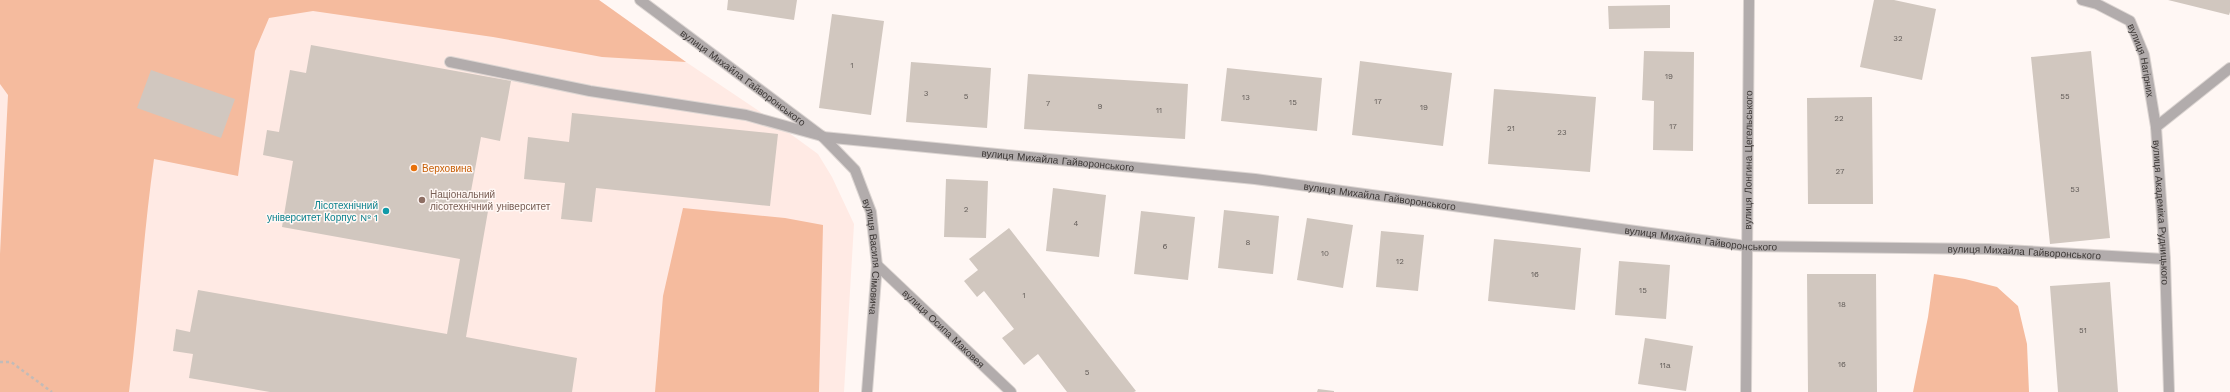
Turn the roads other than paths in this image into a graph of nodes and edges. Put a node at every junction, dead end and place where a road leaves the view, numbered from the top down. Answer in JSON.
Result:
{"nodes":[{"id":1,"x":640,"y":0,"type":"edge"},
{"id":2,"x":1749,"y":0,"type":"edge"},
{"id":3,"x":2082,"y":0,"type":"edge"},
{"id":4,"x":450,"y":62,"type":"dead end"},
{"id":5,"x":2230,"y":68,"type":"edge"},
{"id":6,"x":2156,"y":127,"type":"junction"},
{"id":7,"x":822,"y":137,"type":"junction"},
{"id":8,"x":1746,"y":246,"type":"junction"},
{"id":9,"x":2165,"y":259,"type":"junction"},
{"id":10,"x":877,"y":265,"type":"junction"},
{"id":11,"x":867,"y":392,"type":"edge"},
{"id":12,"x":1010,"y":392,"type":"edge"},
{"id":13,"x":1746,"y":392,"type":"edge"},
{"id":14,"x":2169,"y":392,"type":"edge"}],
"edges":[{"from":1,"to":7,"type":"street","name":"вулиця Михайла Гайворонського"},
{"from":2,"to":8,"type":"street","name":"вулиця Лонгина Цегельського"},
{"from":3,"to":6,"type":"street","name":"вулиця Нагірних"},
{"from":4,"to":7,"type":"street"},
{"from":5,"to":6,"type":"street","name":"вулиця Академіка Рудницького"},
{"from":6,"to":9,"type":"street","name":"вулиця Академіка Рудницького"},
{"from":7,"to":8,"type":"street","name":"вулиця Михайла Гайворонського"},
{"from":7,"to":10,"type":"street","name":"вулиця Василя Сімовича"},
{"from":8,"to":9,"type":"street","name":"вулиця Михайла Гайворонського"},
{"from":8,"to":13,"type":"street","name":"вулиця Лонгина Цегельського"},
{"from":9,"to":14,"type":"street","name":"вулиця Академіка Рудницького"},
{"from":10,"to":11,"type":"street","name":"вулиця Василя Сімовича"},
{"from":10,"to":12,"type":"street","name":"вулиця Осипа Маковея"}]}
